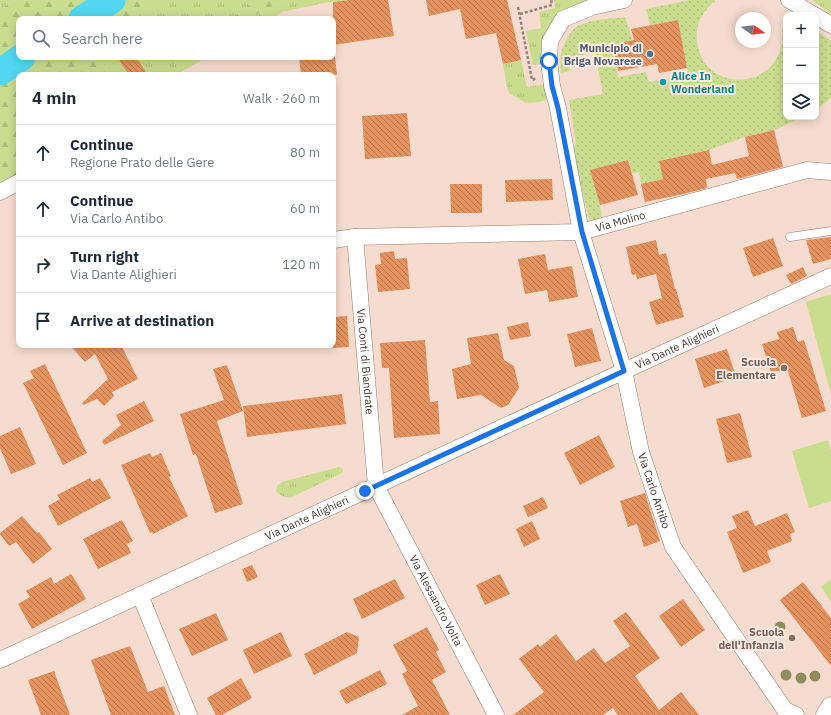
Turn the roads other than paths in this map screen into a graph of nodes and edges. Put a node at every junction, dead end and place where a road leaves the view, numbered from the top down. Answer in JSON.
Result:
{"nodes":[{"id":1,"x":624,"y":0,"type":"edge"},
{"id":2,"x":789,"y":0,"type":"edge"},
{"id":3,"x":808,"y":12,"type":"edge"},
{"id":4,"x":819,"y":18,"type":"edge"},
{"id":5,"x":831,"y":25,"type":"edge"},
{"id":6,"x":831,"y":172,"type":"edge"},
{"id":7,"x":16,"y":184,"type":"edge"},
{"id":8,"x":0,"y":192,"type":"edge"},
{"id":9,"x":831,"y":231,"type":"edge"},
{"id":10,"x":582,"y":232,"type":"junction"},
{"id":11,"x":355,"y":236,"type":"junction"},
{"id":12,"x":790,"y":237,"type":"dead end"},
{"id":13,"x":336,"y":239,"type":"edge"},
{"id":14,"x":831,"y":276,"type":"edge"},
{"id":15,"x":624,"y":371,"type":"junction"},
{"id":16,"x":376,"y":486,"type":"junction"},
{"id":17,"x":140,"y":595,"type":"junction"},
{"id":18,"x":0,"y":660,"type":"edge"},
{"id":19,"x":831,"y":707,"type":"edge"},
{"id":20,"x":189,"y":715,"type":"edge"},
{"id":21,"x":496,"y":715,"type":"edge"},
{"id":22,"x":796,"y":715,"type":"edge"},
{"id":23,"x":826,"y":715,"type":"edge"}],
"edges":[{"from":1,"to":10,"type":"street","name":"Via Carlo Antibo"},
{"from":2,"to":3,"type":"street"},
{"from":4,"to":5,"type":"street"},
{"from":6,"to":10,"type":"street","name":"Via Molino"},
{"from":7,"to":8,"type":"street"},
{"from":9,"to":12,"type":"lane"},
{"from":10,"to":11,"type":"street","name":"Via Molino"},
{"from":10,"to":15,"type":"street","name":"Via Carlo Antibo"},
{"from":11,"to":13,"type":"street","name":"Via Molino"},
{"from":11,"to":16,"type":"street","name":"Via Conti di Biandrate"},
{"from":14,"to":15,"type":"street","name":"Via Dante Alighieri"},
{"from":15,"to":16,"type":"street","name":"Via Dante Alighieri"},
{"from":15,"to":22,"type":"street","name":"Via Carlo Antibo"},
{"from":16,"to":17,"type":"street","name":"Via Dante Alighieri"},
{"from":16,"to":21,"type":"street","name":"Via Alessandro Volta"},
{"from":17,"to":18,"type":"street","name":"Via Dante Alighieri"},
{"from":17,"to":20,"type":"street"},
{"from":19,"to":23,"type":"street"}]}
